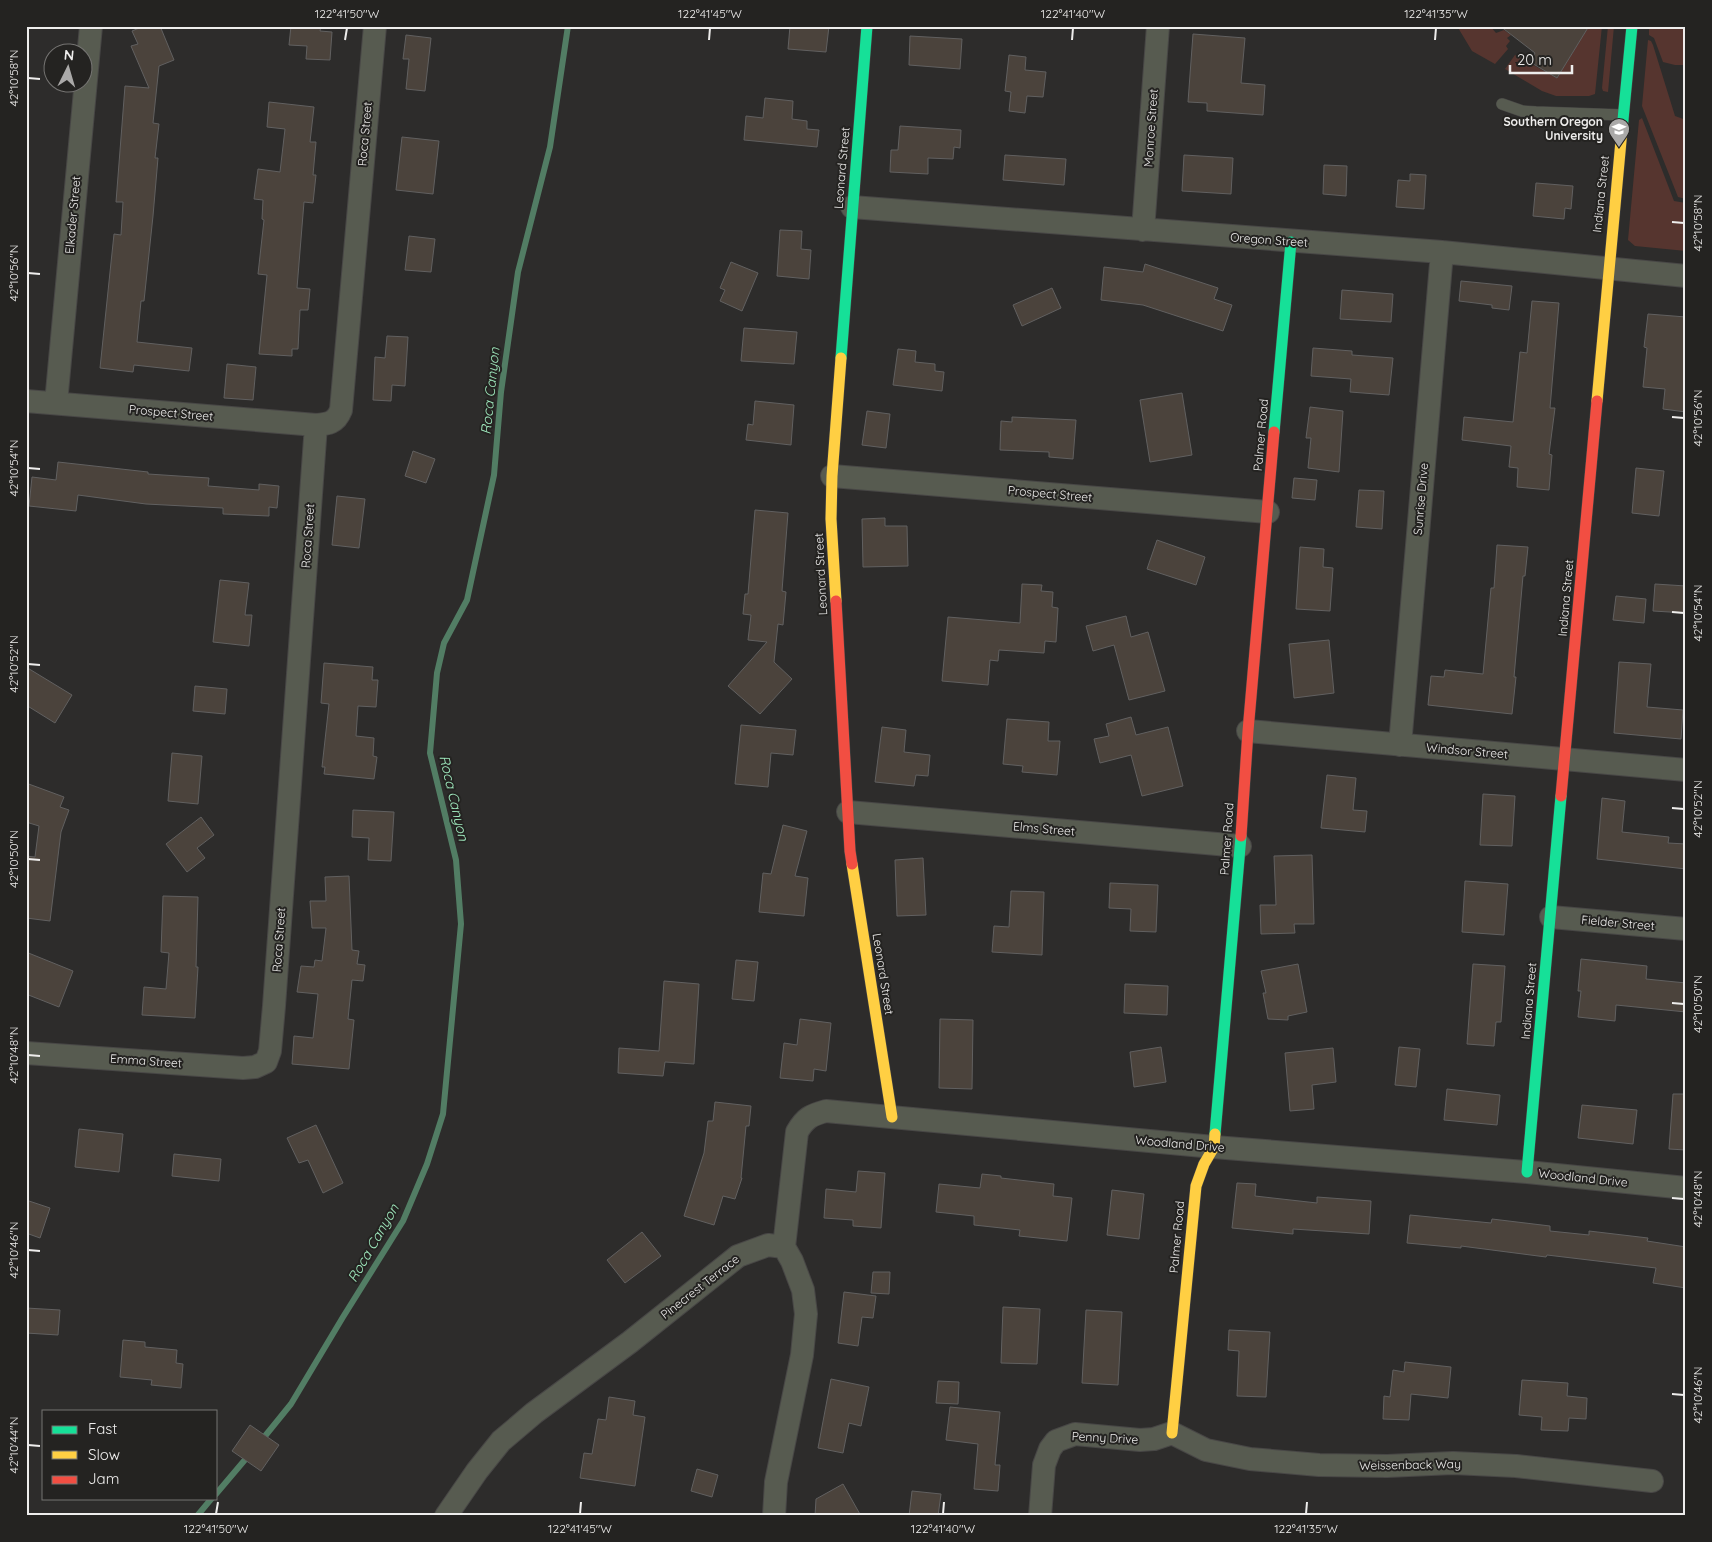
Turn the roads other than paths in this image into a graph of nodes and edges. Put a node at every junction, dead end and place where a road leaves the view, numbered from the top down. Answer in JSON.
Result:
{"nodes":[{"id":1,"x":91,"y":26,"type":"edge"},
{"id":2,"x":374,"y":26,"type":"edge"},
{"id":3,"x":867,"y":26,"type":"edge"},
{"id":4,"x":1158,"y":26,"type":"edge"},
{"id":5,"x":1632,"y":26,"type":"edge"},
{"id":6,"x":1502,"y":104,"type":"dead end"},
{"id":7,"x":1623,"y":115,"type":"junction"},
{"id":8,"x":852,"y":207,"type":"junction"},
{"id":9,"x":1143,"y":230,"type":"junction"},
{"id":10,"x":1291,"y":242,"type":"junction"},
{"id":11,"x":1442,"y":252,"type":"junction"},
{"id":12,"x":1608,"y":269,"type":"junction"},
{"id":13,"x":1686,"y":276,"type":"edge"},
{"id":14,"x":26,"y":401,"type":"edge"},
{"id":15,"x":56,"y":403,"type":"junction"},
{"id":16,"x":316,"y":425,"type":"junction"},
{"id":17,"x":832,"y":476,"type":"junction"},
{"id":18,"x":1268,"y":512,"type":"junction"},
{"id":19,"x":1248,"y":731,"type":"junction"},
{"id":20,"x":1400,"y":745,"type":"junction"},
{"id":21,"x":1566,"y":759,"type":"junction"},
{"id":22,"x":1686,"y":770,"type":"edge"},
{"id":23,"x":848,"y":812,"type":"junction"},
{"id":24,"x":1240,"y":846,"type":"junction"},
{"id":25,"x":1551,"y":917,"type":"junction"},
{"id":26,"x":1686,"y":929,"type":"edge"},
{"id":27,"x":26,"y":1053,"type":"edge"},
{"id":28,"x":266,"y":1062,"type":"joint"},
{"id":29,"x":892,"y":1117,"type":"junction"},
{"id":30,"x":1214,"y":1147,"type":"junction"},
{"id":31,"x":1527,"y":1172,"type":"junction"},
{"id":32,"x":1686,"y":1188,"type":"edge"},
{"id":33,"x":784,"y":1247,"type":"junction"},
{"id":34,"x":1172,"y":1433,"type":"junction"},
{"id":35,"x":1652,"y":1481,"type":"dead end"},
{"id":36,"x":446,"y":1516,"type":"edge"},
{"id":37,"x":774,"y":1516,"type":"edge"},
{"id":38,"x":1040,"y":1516,"type":"edge"}],
"edges":[{"from":1,"to":15,"type":"street","name":"Elkader Street"},
{"from":2,"to":16,"type":"street","name":"Roca Street"},
{"from":3,"to":8,"type":"street","name":"Leonard Street"},
{"from":4,"to":9,"type":"street","name":"Monroe Street"},
{"from":5,"to":7,"type":"street","name":"Indiana Street"},
{"from":6,"to":7,"type":"lane"},
{"from":7,"to":12,"type":"street","name":"Indiana Street"},
{"from":8,"to":9,"type":"street","name":"Oregon Street"},
{"from":8,"to":17,"type":"street","name":"Leonard Street"},
{"from":9,"to":10,"type":"street","name":"Oregon Street"},
{"from":10,"to":11,"type":"street","name":"Oregon Street"},
{"from":10,"to":18,"type":"street","name":"Palmer Road"},
{"from":11,"to":12,"type":"street","name":"Oregon Street"},
{"from":11,"to":20,"type":"street","name":"Sunrise Drive"},
{"from":12,"to":13,"type":"street","name":"Oregon Street"},
{"from":12,"to":21,"type":"street","name":"Indiana Street"},
{"from":14,"to":15,"type":"street","name":"Prospect Street"},
{"from":15,"to":16,"type":"street","name":"Prospect Street"},
{"from":16,"to":28,"type":"street","name":"Roca Street"},
{"from":17,"to":18,"type":"street","name":"Prospect Street"},
{"from":17,"to":23,"type":"street","name":"Leonard Street"},
{"from":18,"to":19,"type":"street","name":"Palmer Road"},
{"from":19,"to":20,"type":"street","name":"Windsor Street"},
{"from":19,"to":24,"type":"street","name":"Palmer Road"},
{"from":20,"to":21,"type":"street","name":"Windsor Street"},
{"from":21,"to":22,"type":"street","name":"Windsor Street"},
{"from":21,"to":25,"type":"street","name":"Indiana Street"},
{"from":23,"to":24,"type":"street","name":"Elms Street"},
{"from":23,"to":29,"type":"street","name":"Leonard Street"},
{"from":24,"to":30,"type":"street","name":"Palmer Road"},
{"from":25,"to":26,"type":"street","name":"Fielder Street"},
{"from":25,"to":31,"type":"street","name":"Indiana Street"},
{"from":27,"to":28,"type":"street","name":"Emma Street"},
{"from":29,"to":30,"type":"street","name":"Woodland Drive"},
{"from":29,"to":33,"type":"street","name":"Woodland Drive"},
{"from":30,"to":31,"type":"street","name":"Woodland Drive"},
{"from":30,"to":34,"type":"street","name":"Palmer Road"},
{"from":31,"to":32,"type":"street","name":"Woodland Drive"},
{"from":33,"to":36,"type":"street","name":"Pinecrest Terrace"},
{"from":33,"to":37,"type":"street"},
{"from":34,"to":35,"type":"street","name":"Weissenback Way"},
{"from":34,"to":38,"type":"street","name":"Penny Drive"}]}
